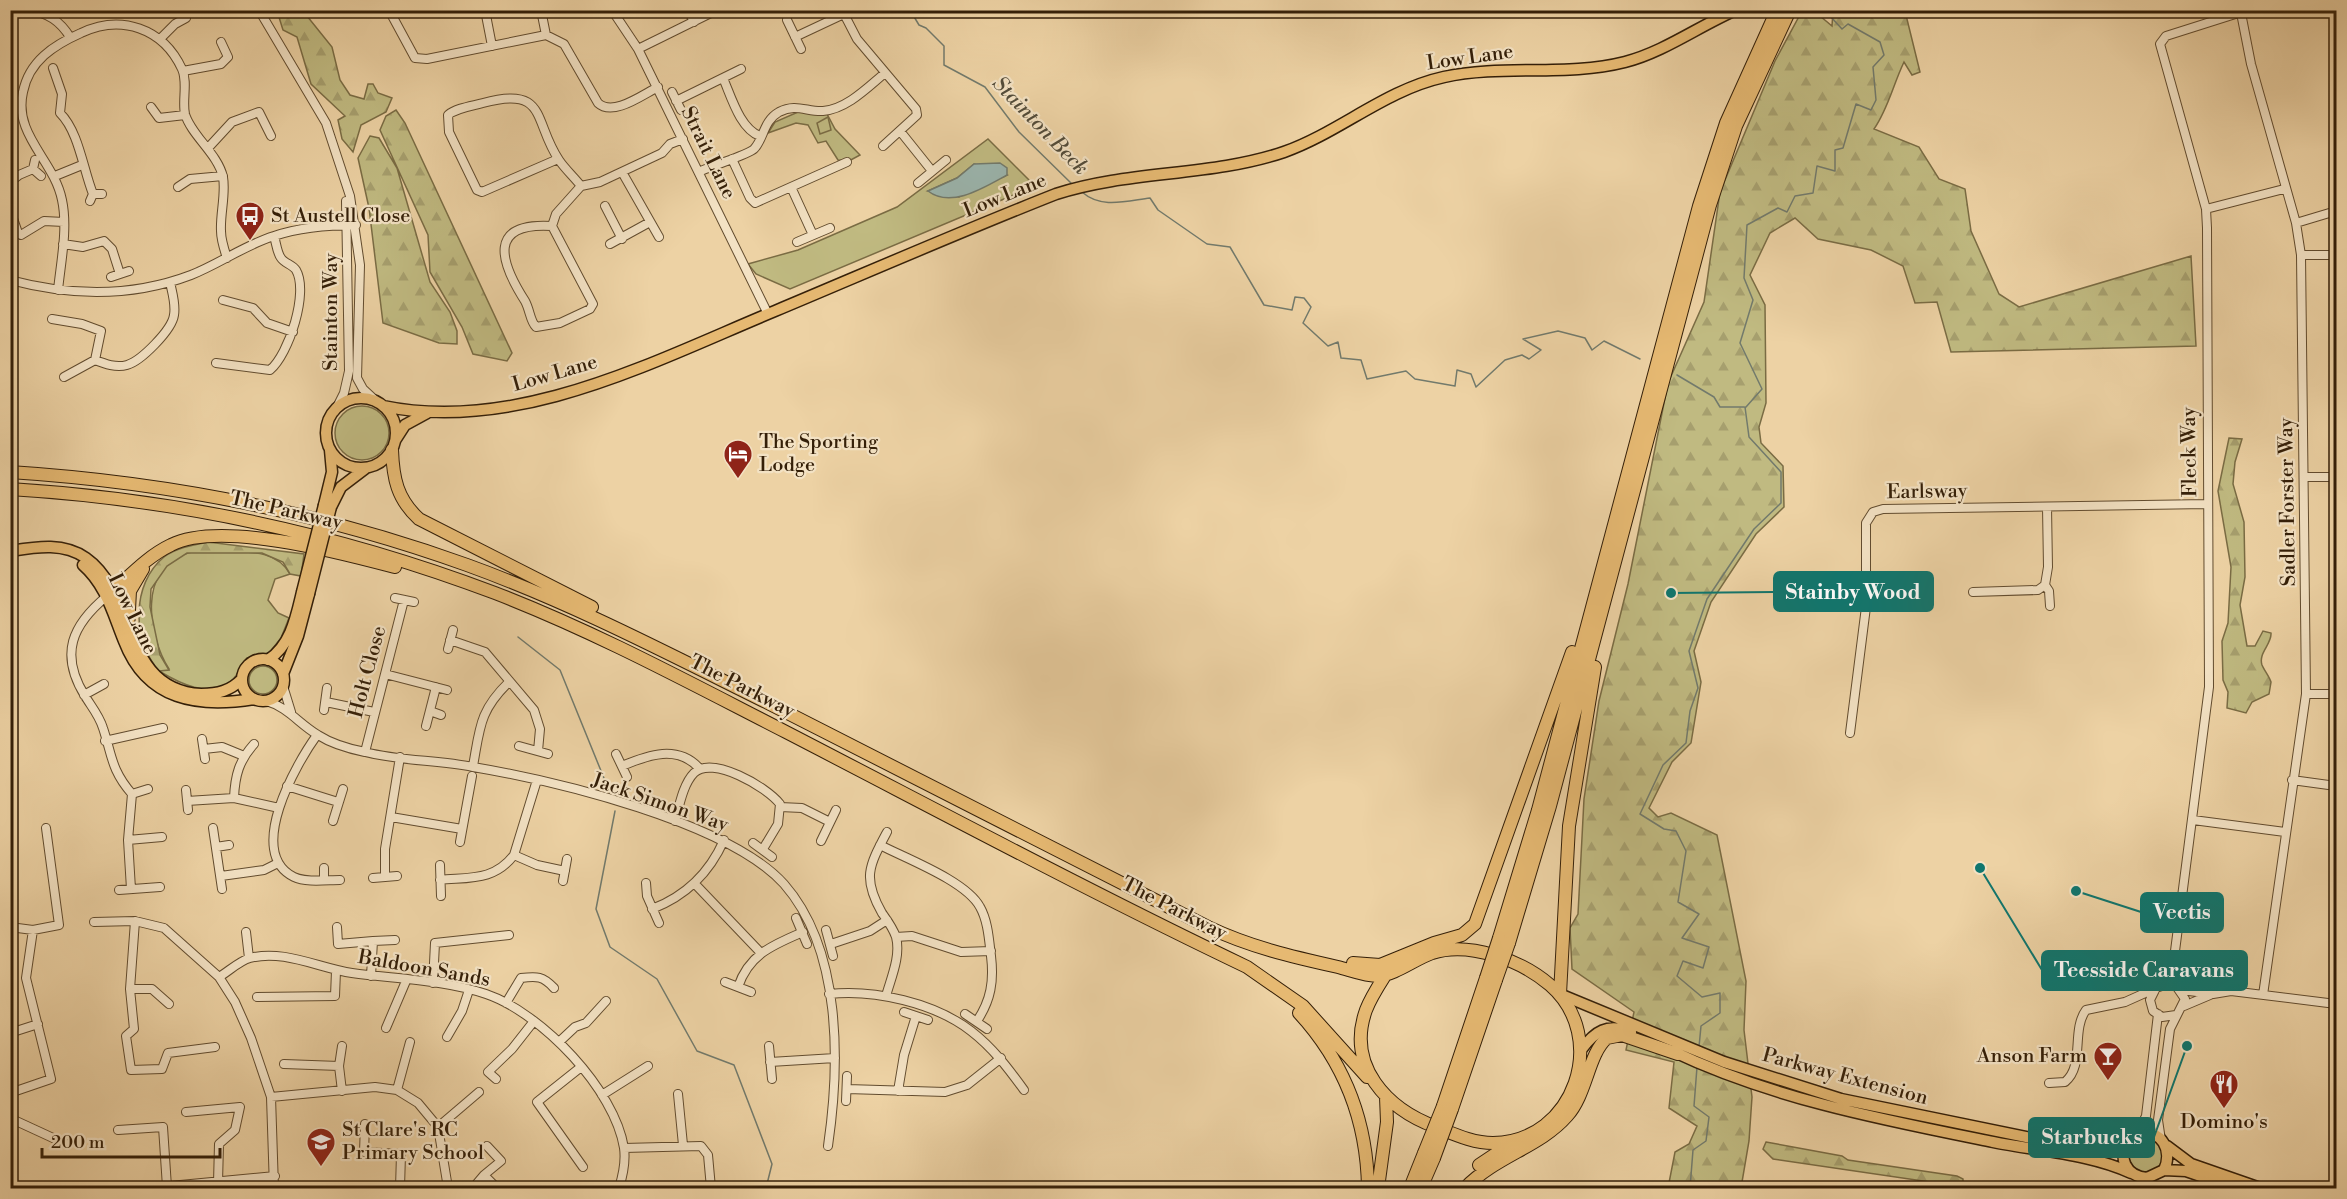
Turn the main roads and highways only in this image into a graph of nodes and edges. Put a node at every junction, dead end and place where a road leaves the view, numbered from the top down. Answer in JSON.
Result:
{"nodes":[{"id":1,"x":1736,"y":10,"type":"edge"},
{"id":2,"x":1783,"y":11,"type":"edge"},
{"id":3,"x":379,"y":404,"type":"junction"},
{"id":4,"x":430,"y":413,"type":"junction"},
{"id":5,"x":329,"y":445,"type":"junction"},
{"id":6,"x":394,"y":445,"type":"junction"},
{"id":7,"x":366,"y":468,"type":"junction"},
{"id":8,"x":10,"y":472,"type":"edge"},
{"id":9,"x":10,"y":489,"type":"edge"},
{"id":10,"x":327,"y":506,"type":"junction"},
{"id":11,"x":163,"y":549,"type":"junction"},
{"id":12,"x":10,"y":552,"type":"edge"},
{"id":13,"x":1607,"y":552,"type":"junction"},
{"id":14,"x":1612,"y":572,"type":"junction"},
{"id":15,"x":110,"y":593,"type":"junction"},
{"id":16,"x":306,"y":593,"type":"junction"},
{"id":17,"x":529,"y":607,"type":"junction"},
{"id":18,"x":128,"y":629,"type":"junction"},
{"id":19,"x":268,"y":660,"type":"junction"},
{"id":20,"x":283,"y":674,"type":"junction"},
{"id":21,"x":242,"y":679,"type":"junction"},
{"id":22,"x":729,"y":684,"type":"junction"},
{"id":23,"x":254,"y":699,"type":"junction"},
{"id":24,"x":1187,"y":938,"type":"junction"},
{"id":25,"x":1504,"y":941,"type":"junction"},
{"id":26,"x":1248,"y":944,"type":"junction"},
{"id":27,"x":1399,"y":958,"type":"junction"},
{"id":28,"x":1387,"y":973,"type":"junction"},
{"id":29,"x":1561,"y":995,"type":"junction"},
{"id":30,"x":1581,"y":1050,"type":"junction"},
{"id":31,"x":1681,"y":1051,"type":"junction"},
{"id":32,"x":1723,"y":1067,"type":"junction"},
{"id":33,"x":1383,"y":1094,"type":"junction"},
{"id":34,"x":1520,"y":1137,"type":"junction"},
{"id":35,"x":2133,"y":1137,"type":"junction"},
{"id":36,"x":2164,"y":1143,"type":"junction"},
{"id":37,"x":1429,"y":1155,"type":"junction"},
{"id":38,"x":2164,"y":1170,"type":"junction"},
{"id":39,"x":2131,"y":1173,"type":"junction"},
{"id":40,"x":1368,"y":1188,"type":"edge"},
{"id":41,"x":1378,"y":1188,"type":"edge"},
{"id":42,"x":1410,"y":1188,"type":"edge"},
{"id":43,"x":1421,"y":1188,"type":"edge"},
{"id":44,"x":1457,"y":1188,"type":"edge"},
{"id":45,"x":1465,"y":1188,"type":"edge"},
{"id":46,"x":2236,"y":1188,"type":"edge"},
{"id":47,"x":2260,"y":1188,"type":"edge"}],
"edges":[{"from":1,"to":4,"type":"main road","name":"Low Lane"},
{"from":2,"to":13,"type":"highway"},
{"from":2,"to":14,"type":"highway"},
{"from":3,"to":4,"type":"main road","name":"Low Lane"},
{"from":3,"to":5,"type":"main road"},
{"from":3,"to":6,"type":"main road"},
{"from":4,"to":6,"type":"main road","name":"Low Lane"},
{"from":5,"to":7,"type":"main road"},
{"from":5,"to":10,"type":"main road"},
{"from":6,"to":7,"type":"main road"},
{"from":6,"to":22,"type":"highway"},
{"from":7,"to":10,"type":"main road"},
{"from":8,"to":22,"type":"highway","name":"The Parkway"},
{"from":9,"to":17,"type":"highway","name":"The Parkway"},
{"from":10,"to":16,"type":"main road","bridge":true},
{"from":11,"to":15,"type":"highway"},
{"from":11,"to":17,"type":"highway"},
{"from":11,"to":18,"type":"highway"},
{"from":12,"to":15,"type":"main road","name":"Low Lane"},
{"from":13,"to":25,"type":"highway"},
{"from":13,"to":27,"type":"highway"},
{"from":14,"to":25,"type":"highway"},
{"from":14,"to":29,"type":"highway"},
{"from":15,"to":18,"type":"main road","name":"Low Lane"},
{"from":15,"to":23,"type":"main road","name":"Low Lane"},
{"from":16,"to":19,"type":"main road"},
{"from":16,"to":20,"type":"main road"},
{"from":17,"to":24,"type":"highway","name":"The Parkway"},
{"from":18,"to":21,"type":"main road","name":"Low Lane"},
{"from":19,"to":20,"type":"main road"},
{"from":19,"to":21,"type":"main road"},
{"from":20,"to":23,"type":"main road"},
{"from":21,"to":23,"type":"main road"},
{"from":22,"to":26,"type":"highway","name":"The Parkway"},
{"from":24,"to":33,"type":"highway","name":"The Parkway"},
{"from":24,"to":40,"type":"highway"},
{"from":25,"to":37,"type":"highway","bridge":true},
{"from":26,"to":27,"type":"highway"},
{"from":26,"to":28,"type":"highway","name":"The Parkway"},
{"from":27,"to":28,"type":"highway"},
{"from":28,"to":29,"type":"highway"},
{"from":28,"to":33,"type":"highway"},
{"from":29,"to":30,"type":"highway"},
{"from":29,"to":31,"type":"main road","name":"Parkway Extension"},
{"from":30,"to":31,"type":"main road","name":"Parkway Extension"},
{"from":30,"to":34,"type":"highway"},
{"from":31,"to":32,"type":"main road","name":"Parkway Extension"},
{"from":31,"to":45,"type":"highway"},
{"from":32,"to":35,"type":"main road","name":"Parkway Extension"},
{"from":32,"to":39,"type":"main road","name":"Parkway Extension"},
{"from":33,"to":34,"type":"highway"},
{"from":33,"to":41,"type":"highway"},
{"from":34,"to":44,"type":"highway"},
{"from":35,"to":36,"type":"main road"},
{"from":35,"to":39,"type":"main road"},
{"from":36,"to":38,"type":"main road"},
{"from":36,"to":47,"type":"main road"},
{"from":37,"to":42,"type":"highway"},
{"from":37,"to":43,"type":"highway"},
{"from":38,"to":39,"type":"main road"},
{"from":38,"to":46,"type":"main road"}]}
